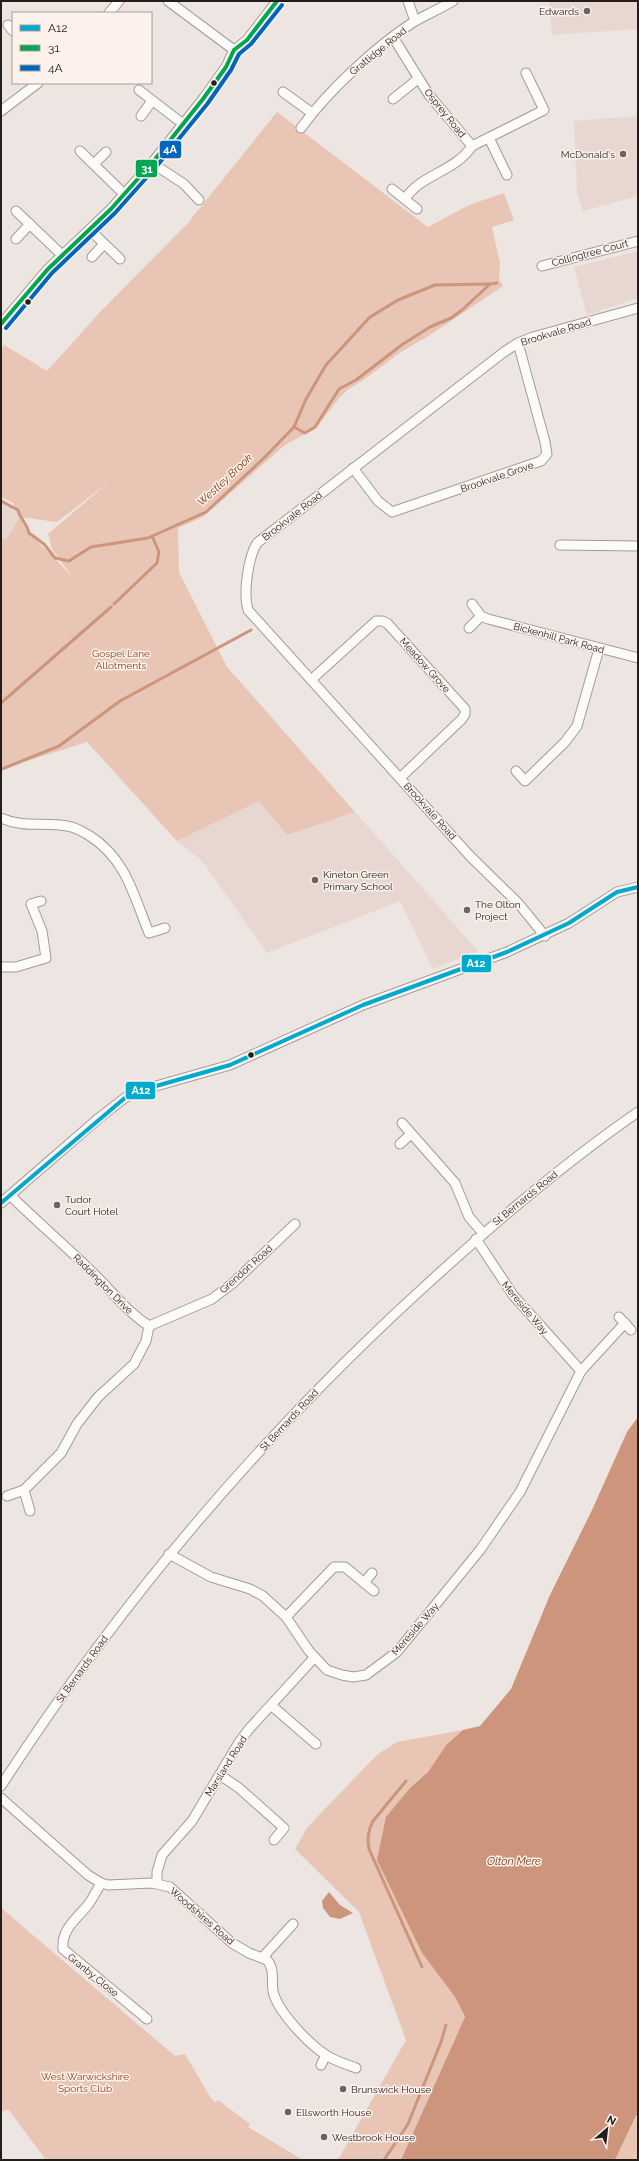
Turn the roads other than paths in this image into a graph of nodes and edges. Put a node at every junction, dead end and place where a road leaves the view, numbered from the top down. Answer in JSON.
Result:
{"nodes":[{"id":1,"x":119,"y":1,"type":"edge"},
{"id":2,"x":168,"y":1,"type":"edge"},
{"id":3,"x":277,"y":1,"type":"edge"},
{"id":4,"x":408,"y":1,"type":"edge"},
{"id":5,"x":453,"y":1,"type":"edge"},
{"id":6,"x":110,"y":12,"type":"edge"},
{"id":7,"x":415,"y":22,"type":"junction"},
{"id":8,"x":393,"y":37,"type":"junction"},
{"id":9,"x":234,"y":50,"type":"junction"},
{"id":10,"x":526,"y":73,"type":"dead end"},
{"id":11,"x":418,"y":79,"type":"junction"},
{"id":12,"x":37,"y":84,"type":"edge"},
{"id":13,"x":138,"y":90,"type":"dead end"},
{"id":14,"x":283,"y":92,"type":"dead end"},
{"id":15,"x":393,"y":99,"type":"dead end"},
{"id":16,"x":152,"y":101,"type":"junction"},
{"id":17,"x":1,"y":111,"type":"edge"},
{"id":18,"x":312,"y":113,"type":"junction"},
{"id":19,"x":141,"y":116,"type":"dead end"},
{"id":20,"x":183,"y":124,"type":"junction"},
{"id":21,"x":301,"y":128,"type":"dead end"},
{"id":22,"x":489,"y":138,"type":"junction"},
{"id":23,"x":472,"y":146,"type":"junction"},
{"id":24,"x":80,"y":151,"type":"dead end"},
{"id":25,"x":106,"y":152,"type":"dead end"},
{"id":26,"x":152,"y":163,"type":"junction"},
{"id":27,"x":94,"y":164,"type":"junction"},
{"id":28,"x":508,"y":175,"type":"dead end"},
{"id":29,"x":392,"y":189,"type":"dead end"},
{"id":30,"x":124,"y":194,"type":"junction"},
{"id":31,"x":405,"y":199,"type":"junction"},
{"id":32,"x":199,"y":200,"type":"dead end"},
{"id":33,"x":417,"y":209,"type":"dead end"},
{"id":34,"x":16,"y":211,"type":"dead end"},
{"id":35,"x":30,"y":224,"type":"junction"},
{"id":36,"x":90,"y":230,"type":"junction"},
{"id":37,"x":16,"y":238,"type":"dead end"},
{"id":38,"x":638,"y":241,"type":"edge"},
{"id":39,"x":104,"y":244,"type":"junction"},
{"id":40,"x":62,"y":255,"type":"junction"},
{"id":41,"x":92,"y":257,"type":"dead end"},
{"id":42,"x":120,"y":259,"type":"dead end"},
{"id":43,"x":542,"y":266,"type":"dead end"},
{"id":44,"x":638,"y":308,"type":"edge"},
{"id":45,"x":1,"y":324,"type":"edge"},
{"id":46,"x":518,"y":343,"type":"junction"},
{"id":47,"x":353,"y":468,"type":"junction"},
{"id":48,"x":560,"y":545,"type":"dead end"},
{"id":49,"x":638,"y":546,"type":"edge"},
{"id":50,"x":472,"y":604,"type":"dead end"},
{"id":51,"x":481,"y":616,"type":"junction"},
{"id":52,"x":469,"y":628,"type":"dead end"},
{"id":53,"x":599,"y":649,"type":"junction"},
{"id":54,"x":638,"y":658,"type":"edge"},
{"id":55,"x":311,"y":680,"type":"junction"},
{"id":56,"x":516,"y":771,"type":"dead end"},
{"id":57,"x":400,"y":778,"type":"junction"},
{"id":58,"x":1,"y":818,"type":"edge"},
{"id":59,"x":638,"y":887,"type":"edge"},
{"id":60,"x":41,"y":901,"type":"dead end"},
{"id":61,"x":165,"y":928,"type":"dead end"},
{"id":62,"x":544,"y":936,"type":"junction"},
{"id":63,"x":1,"y":967,"type":"edge"},
{"id":64,"x":638,"y":1112,"type":"edge"},
{"id":65,"x":402,"y":1123,"type":"dead end"},
{"id":66,"x":411,"y":1134,"type":"junction"},
{"id":67,"x":400,"y":1144,"type":"dead end"},
{"id":68,"x":10,"y":1195,"type":"junction"},
{"id":69,"x":1,"y":1203,"type":"edge"},
{"id":70,"x":294,"y":1224,"type":"dead end"},
{"id":71,"x":480,"y":1236,"type":"junction"},
{"id":72,"x":625,"y":1323,"type":"dead end"},
{"id":73,"x":149,"y":1326,"type":"junction"},
{"id":74,"x":581,"y":1370,"type":"junction"},
{"id":75,"x":24,"y":1490,"type":"junction"},
{"id":76,"x":8,"y":1496,"type":"dead end"},
{"id":77,"x":30,"y":1511,"type":"dead end"},
{"id":78,"x":169,"y":1554,"type":"junction"},
{"id":79,"x":372,"y":1573,"type":"dead end"},
{"id":80,"x":364,"y":1583,"type":"junction"},
{"id":81,"x":374,"y":1591,"type":"dead end"},
{"id":82,"x":286,"y":1617,"type":"junction"},
{"id":83,"x":314,"y":1658,"type":"junction"},
{"id":84,"x":272,"y":1706,"type":"junction"},
{"id":85,"x":316,"y":1744,"type":"dead end"},
{"id":86,"x":220,"y":1775,"type":"junction"},
{"id":87,"x":1,"y":1786,"type":"edge"},
{"id":88,"x":1,"y":1798,"type":"edge"},
{"id":89,"x":274,"y":1840,"type":"dead end"},
{"id":90,"x":101,"y":1883,"type":"junction"},
{"id":91,"x":157,"y":1883,"type":"junction"},
{"id":92,"x":293,"y":1924,"type":"dead end"},
{"id":93,"x":262,"y":1958,"type":"junction"},
{"id":94,"x":147,"y":2019,"type":"dead end"},
{"id":95,"x":326,"y":2055,"type":"junction"},
{"id":96,"x":321,"y":2065,"type":"dead end"},
{"id":97,"x":356,"y":2068,"type":"dead end"}],
"edges":[{"from":1,"to":6,"type":"street"},
{"from":2,"to":9,"type":"street"},
{"from":3,"to":9,"type":"street"},
{"from":4,"to":7,"type":"street"},
{"from":5,"to":7,"type":"street","name":"Grattidge Road"},
{"from":7,"to":8,"type":"street","name":"Grattidge Road"},
{"from":8,"to":11,"type":"street","name":"Osprey Road"},
{"from":8,"to":18,"type":"street","name":"Grattidge Road"},
{"from":9,"to":20,"type":"street"},
{"from":10,"to":22,"type":"street","name":"Osprey Road"},
{"from":11,"to":15,"type":"street","name":"Osprey Road"},
{"from":11,"to":23,"type":"street","name":"Osprey Road"},
{"from":12,"to":17,"type":"street"},
{"from":13,"to":16,"type":"street"},
{"from":14,"to":18,"type":"street"},
{"from":16,"to":19,"type":"street"},
{"from":16,"to":20,"type":"street"},
{"from":18,"to":21,"type":"street","name":"Grattidge Road"},
{"from":20,"to":26,"type":"street"},
{"from":22,"to":23,"type":"street","name":"Osprey Road"},
{"from":22,"to":28,"type":"street"},
{"from":23,"to":31,"type":"street","name":"Osprey Road"},
{"from":24,"to":27,"type":"street"},
{"from":25,"to":27,"type":"street"},
{"from":26,"to":30,"type":"street"},
{"from":26,"to":32,"type":"street"},
{"from":27,"to":30,"type":"street"},
{"from":29,"to":31,"type":"street"},
{"from":30,"to":36,"type":"street"},
{"from":31,"to":33,"type":"street"},
{"from":34,"to":35,"type":"street"},
{"from":35,"to":37,"type":"street"},
{"from":35,"to":40,"type":"street"},
{"from":36,"to":39,"type":"street"},
{"from":36,"to":40,"type":"street"},
{"from":38,"to":43,"type":"street","name":"Collingtree Court"},
{"from":39,"to":41,"type":"street"},
{"from":39,"to":42,"type":"street"},
{"from":40,"to":45,"type":"street"},
{"from":44,"to":46,"type":"street","name":"Brookvale Road"},
{"from":46,"to":47,"type":"street","name":"Brookvale Road"},
{"from":46,"to":47,"type":"street","name":"Brookvale Grove"},
{"from":47,"to":55,"type":"street","name":"Brookvale Road"},
{"from":48,"to":49,"type":"street"},
{"from":50,"to":51,"type":"street"},
{"from":51,"to":52,"type":"street"},
{"from":51,"to":53,"type":"street","name":"Bickenhill Park Road"},
{"from":53,"to":54,"type":"street","name":"Bickenhill Park Road"},
{"from":53,"to":56,"type":"street"},
{"from":55,"to":57,"type":"street","name":"Brookvale Road"},
{"from":55,"to":57,"type":"street","name":"Meadow Grove"},
{"from":57,"to":62,"type":"street","name":"Brookvale Road"},
{"from":58,"to":61,"type":"street"},
{"from":59,"to":62,"type":"street"},
{"from":60,"to":63,"type":"street"},
{"from":62,"to":68,"type":"street"},
{"from":64,"to":71,"type":"street","name":"St Bernards Road"},
{"from":65,"to":66,"type":"street","name":"Mereside Way"},
{"from":66,"to":67,"type":"street"},
{"from":66,"to":71,"type":"street","name":"Mereside Way"},
{"from":68,"to":69,"type":"street"},
{"from":68,"to":73,"type":"street","name":"Raddington Drive"},
{"from":70,"to":73,"type":"street","name":"Grendon Road"},
{"from":71,"to":74,"type":"street","name":"Mereside Way"},
{"from":71,"to":78,"type":"street","name":"St Bernards Road"},
{"from":72,"to":74,"type":"street","name":"Mereside Way"},
{"from":73,"to":75,"type":"street"},
{"from":74,"to":83,"type":"street","name":"Mereside Way"},
{"from":75,"to":76,"type":"street"},
{"from":75,"to":77,"type":"street"},
{"from":78,"to":82,"type":"street","name":"Mereside Way"},
{"from":78,"to":87,"type":"street","name":"St Bernards Road"},
{"from":79,"to":80,"type":"street"},
{"from":80,"to":81,"type":"street"},
{"from":80,"to":82,"type":"street"},
{"from":82,"to":83,"type":"street","name":"Mereside Way"},
{"from":83,"to":84,"type":"street","name":"Marsland Road"},
{"from":84,"to":85,"type":"street"},
{"from":84,"to":86,"type":"street","name":"Marsland Road"},
{"from":86,"to":89,"type":"street"},
{"from":86,"to":91,"type":"street","name":"Marsland Road"},
{"from":88,"to":90,"type":"street","name":"Woodshires Road"},
{"from":90,"to":91,"type":"street","name":"Woodshires Road"},
{"from":90,"to":94,"type":"street","name":"Granby Close"},
{"from":91,"to":93,"type":"street","name":"Woodshires Road"},
{"from":92,"to":93,"type":"street"},
{"from":93,"to":95,"type":"street"},
{"from":95,"to":96,"type":"street"},
{"from":95,"to":97,"type":"street"}]}
